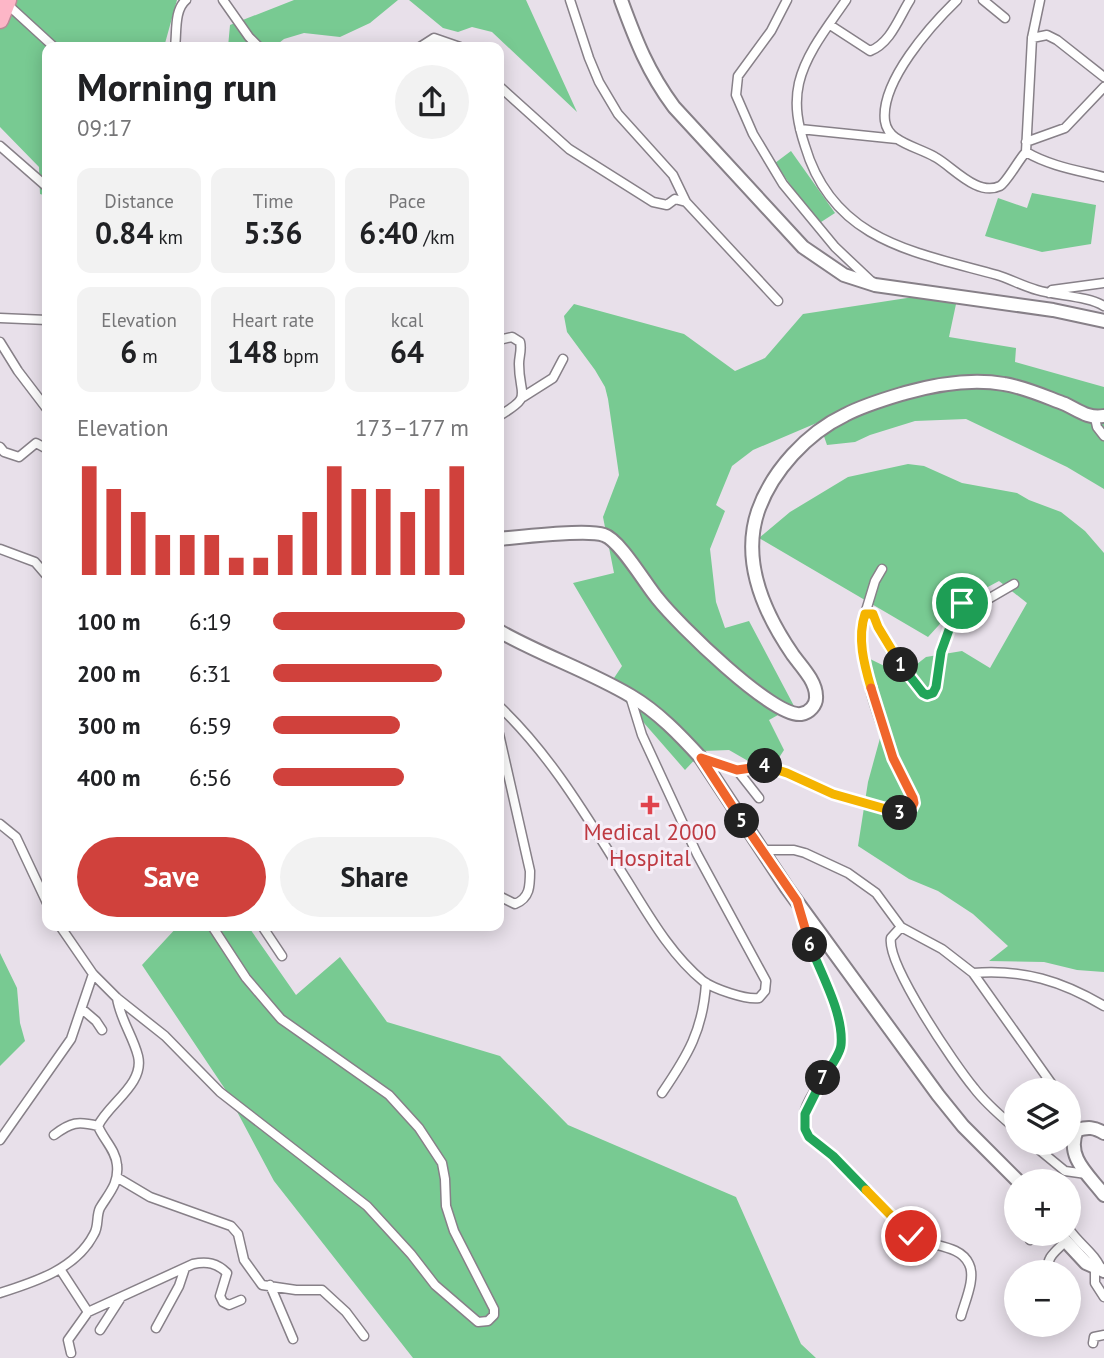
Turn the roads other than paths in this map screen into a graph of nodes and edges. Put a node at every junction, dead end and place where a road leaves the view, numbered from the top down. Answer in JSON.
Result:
{"nodes":[{"id":1,"x":186,"y":0,"type":"edge"},
{"id":2,"x":223,"y":0,"type":"edge"},
{"id":3,"x":570,"y":0,"type":"edge"},
{"id":4,"x":621,"y":0,"type":"edge"},
{"id":5,"x":786,"y":0,"type":"edge"},
{"id":6,"x":910,"y":0,"type":"edge"},
{"id":7,"x":957,"y":0,"type":"edge"},
{"id":8,"x":982,"y":0,"type":"edge"},
{"id":9,"x":1040,"y":0,"type":"edge"},
{"id":10,"x":5,"y":1,"type":"edge"},
{"id":11,"x":844,"y":1,"type":"edge"},
{"id":12,"x":1005,"y":18,"type":"dead end"},
{"id":13,"x":0,"y":20,"type":"edge"},
{"id":14,"x":830,"y":24,"type":"junction"},
{"id":15,"x":1032,"y":38,"type":"junction"},
{"id":16,"x":49,"y":42,"type":"edge"},
{"id":17,"x":175,"y":42,"type":"edge"},
{"id":18,"x":254,"y":42,"type":"edge"},
{"id":19,"x":428,"y":42,"type":"edge"},
{"id":20,"x":446,"y":42,"type":"edge"},
{"id":21,"x":1104,"y":77,"type":"edge"},
{"id":22,"x":1104,"y":87,"type":"edge"},
{"id":23,"x":504,"y":90,"type":"edge"},
{"id":24,"x":800,"y":129,"type":"junction"},
{"id":25,"x":897,"y":139,"type":"junction"},
{"id":26,"x":0,"y":146,"type":"edge"},
{"id":27,"x":1026,"y":147,"type":"junction"},
{"id":28,"x":1104,"y":177,"type":"edge"},
{"id":29,"x":42,"y":183,"type":"edge"},
{"id":30,"x":686,"y":202,"type":"junction"},
{"id":31,"x":1104,"y":283,"type":"edge"},
{"id":32,"x":876,"y":285,"type":"junction"},
{"id":33,"x":1049,"y":293,"type":"junction"},
{"id":34,"x":778,"y":301,"type":"dead end"},
{"id":35,"x":1104,"y":306,"type":"edge"},
{"id":36,"x":0,"y":318,"type":"edge"},
{"id":37,"x":42,"y":320,"type":"edge"},
{"id":38,"x":1104,"y":321,"type":"edge"},
{"id":39,"x":504,"y":339,"type":"edge"},
{"id":40,"x":0,"y":342,"type":"edge"},
{"id":41,"x":563,"y":359,"type":"dead end"},
{"id":42,"x":523,"y":397,"type":"junction"},
{"id":43,"x":42,"y":402,"type":"edge"},
{"id":44,"x":504,"y":413,"type":"edge"},
{"id":45,"x":1100,"y":417,"type":"edge"},
{"id":46,"x":1104,"y":436,"type":"edge"},
{"id":47,"x":42,"y":446,"type":"edge"},
{"id":48,"x":0,"y":447,"type":"edge"},
{"id":49,"x":504,"y":539,"type":"edge"},
{"id":50,"x":0,"y":549,"type":"edge"},
{"id":51,"x":882,"y":569,"type":"dead end"},
{"id":52,"x":42,"y":570,"type":"edge"},
{"id":53,"x":1014,"y":583,"type":"dead end"},
{"id":54,"x":865,"y":614,"type":"junction"},
{"id":55,"x":504,"y":633,"type":"edge"},
{"id":56,"x":630,"y":695,"type":"junction"},
{"id":57,"x":504,"y":712,"type":"edge"},
{"id":58,"x":504,"y":756,"type":"edge"},
{"id":59,"x":701,"y":758,"type":"junction"},
{"id":60,"x":737,"y":770,"type":"junction"},
{"id":61,"x":759,"y":798,"type":"dead end"},
{"id":62,"x":0,"y":824,"type":"edge"},
{"id":63,"x":761,"y":850,"type":"junction"},
{"id":64,"x":42,"y":892,"type":"edge"},
{"id":65,"x":504,"y":898,"type":"edge"},
{"id":66,"x":797,"y":901,"type":"junction"},
{"id":67,"x":901,"y":927,"type":"junction"},
{"id":68,"x":63,"y":931,"type":"edge"},
{"id":69,"x":215,"y":931,"type":"edge"},
{"id":70,"x":265,"y":931,"type":"edge"},
{"id":71,"x":282,"y":956,"type":"dead end"},
{"id":72,"x":973,"y":973,"type":"junction"},
{"id":73,"x":93,"y":974,"type":"junction"},
{"id":74,"x":706,"y":983,"type":"junction"},
{"id":75,"x":117,"y":998,"type":"junction"},
{"id":76,"x":1104,"y":1006,"type":"edge"},
{"id":77,"x":82,"y":1009,"type":"junction"},
{"id":78,"x":102,"y":1030,"type":"dead end"},
{"id":79,"x":1047,"y":1078,"type":"edge"},
{"id":80,"x":662,"y":1093,"type":"dead end"},
{"id":81,"x":1004,"y":1117,"type":"edge"},
{"id":82,"x":98,"y":1126,"type":"junction"},
{"id":83,"x":1081,"y":1130,"type":"edge"},
{"id":84,"x":1104,"y":1133,"type":"edge"},
{"id":85,"x":54,"y":1135,"type":"dead end"},
{"id":86,"x":0,"y":1140,"type":"edge"},
{"id":87,"x":1046,"y":1155,"type":"edge"},
{"id":88,"x":1075,"y":1155,"type":"edge"},
{"id":89,"x":1006,"y":1169,"type":"edge"},
{"id":90,"x":1086,"y":1174,"type":"junction"},
{"id":91,"x":118,"y":1178,"type":"junction"},
{"id":92,"x":1104,"y":1195,"type":"edge"},
{"id":93,"x":1073,"y":1246,"type":"edge"},
{"id":94,"x":185,"y":1268,"type":"junction"},
{"id":95,"x":60,"y":1269,"type":"junction"},
{"id":96,"x":1100,"y":1270,"type":"edge"},
{"id":97,"x":270,"y":1285,"type":"junction"},
{"id":98,"x":0,"y":1293,"type":"edge"},
{"id":99,"x":1104,"y":1297,"type":"edge"},
{"id":100,"x":120,"y":1299,"type":"junction"},
{"id":101,"x":241,"y":1300,"type":"dead end"},
{"id":102,"x":88,"y":1312,"type":"junction"},
{"id":103,"x":961,"y":1316,"type":"dead end"},
{"id":104,"x":156,"y":1328,"type":"dead end"},
{"id":105,"x":100,"y":1330,"type":"dead end"},
{"id":106,"x":1104,"y":1335,"type":"edge"},
{"id":107,"x":364,"y":1336,"type":"dead end"},
{"id":108,"x":293,"y":1339,"type":"dead end"},
{"id":109,"x":1093,"y":1343,"type":"dead end"},
{"id":110,"x":71,"y":1353,"type":"dead end"}],
"edges":[{"from":1,"to":17,"type":"street"},
{"from":2,"to":18,"type":"street"},
{"from":3,"to":30,"type":"street"},
{"from":4,"to":32,"type":"street"},
{"from":5,"to":32,"type":"street"},
{"from":6,"to":14,"type":"street"},
{"from":7,"to":25,"type":"street"},
{"from":8,"to":12,"type":"street"},
{"from":9,"to":15,"type":"street"},
{"from":10,"to":13,"type":"highway"},
{"from":10,"to":16,"type":"street"},
{"from":11,"to":14,"type":"street"},
{"from":14,"to":24,"type":"street"},
{"from":15,"to":21,"type":"street"},
{"from":15,"to":27,"type":"street"},
{"from":19,"to":20,"type":"street"},
{"from":22,"to":27,"type":"street"},
{"from":23,"to":30,"type":"street"},
{"from":24,"to":25,"type":"street"},
{"from":24,"to":33,"type":"street"},
{"from":25,"to":27,"type":"street"},
{"from":26,"to":29,"type":"street"},
{"from":27,"to":28,"type":"street"},
{"from":30,"to":34,"type":"street"},
{"from":31,"to":33,"type":"street"},
{"from":32,"to":38,"type":"street"},
{"from":33,"to":35,"type":"street"},
{"from":36,"to":37,"type":"street"},
{"from":39,"to":42,"type":"street"},
{"from":40,"to":43,"type":"street"},
{"from":41,"to":42,"type":"street"},
{"from":42,"to":44,"type":"street"},
{"from":45,"to":46,"type":"street"},
{"from":45,"to":49,"type":"street"},
{"from":47,"to":48,"type":"street"},
{"from":50,"to":52,"type":"street"},
{"from":51,"to":54,"type":"street"},
{"from":53,"to":54,"type":"street"},
{"from":54,"to":60,"type":"street"},
{"from":55,"to":56,"type":"street"},
{"from":56,"to":59,"type":"street"},
{"from":56,"to":74,"type":"street"},
{"from":57,"to":74,"type":"street"},
{"from":58,"to":65,"type":"street"},
{"from":59,"to":60,"type":"street"},
{"from":59,"to":63,"type":"street"},
{"from":60,"to":61,"type":"street"},
{"from":62,"to":64,"type":"street"},
{"from":63,"to":66,"type":"street"},
{"from":63,"to":67,"type":"street"},
{"from":66,"to":89,"type":"street"},
{"from":66,"to":103,"type":"street"},
{"from":67,"to":72,"type":"street"},
{"from":67,"to":81,"type":"street"},
{"from":68,"to":73,"type":"street"},
{"from":69,"to":75,"type":"street"},
{"from":70,"to":71,"type":"street"},
{"from":72,"to":76,"type":"street"},
{"from":72,"to":79,"type":"street"},
{"from":73,"to":75,"type":"street"},
{"from":73,"to":77,"type":"street"},
{"from":74,"to":80,"type":"street"},
{"from":75,"to":82,"type":"street"},
{"from":77,"to":78,"type":"street"},
{"from":77,"to":86,"type":"street"},
{"from":82,"to":85,"type":"street"},
{"from":82,"to":91,"type":"street"},
{"from":83,"to":84,"type":"street"},
{"from":87,"to":90,"type":"street"},
{"from":88,"to":90,"type":"street"},
{"from":90,"to":92,"type":"street"},
{"from":91,"to":95,"type":"street"},
{"from":91,"to":97,"type":"street"},
{"from":93,"to":96,"type":"street"},
{"from":94,"to":100,"type":"street"},
{"from":94,"to":101,"type":"street"},
{"from":94,"to":104,"type":"street"},
{"from":95,"to":98,"type":"street"},
{"from":95,"to":102,"type":"street"},
{"from":96,"to":99,"type":"street"},
{"from":97,"to":107,"type":"street"},
{"from":97,"to":108,"type":"street"},
{"from":100,"to":102,"type":"street"},
{"from":100,"to":105,"type":"street"},
{"from":102,"to":110,"type":"street"},
{"from":106,"to":109,"type":"street"}]}
